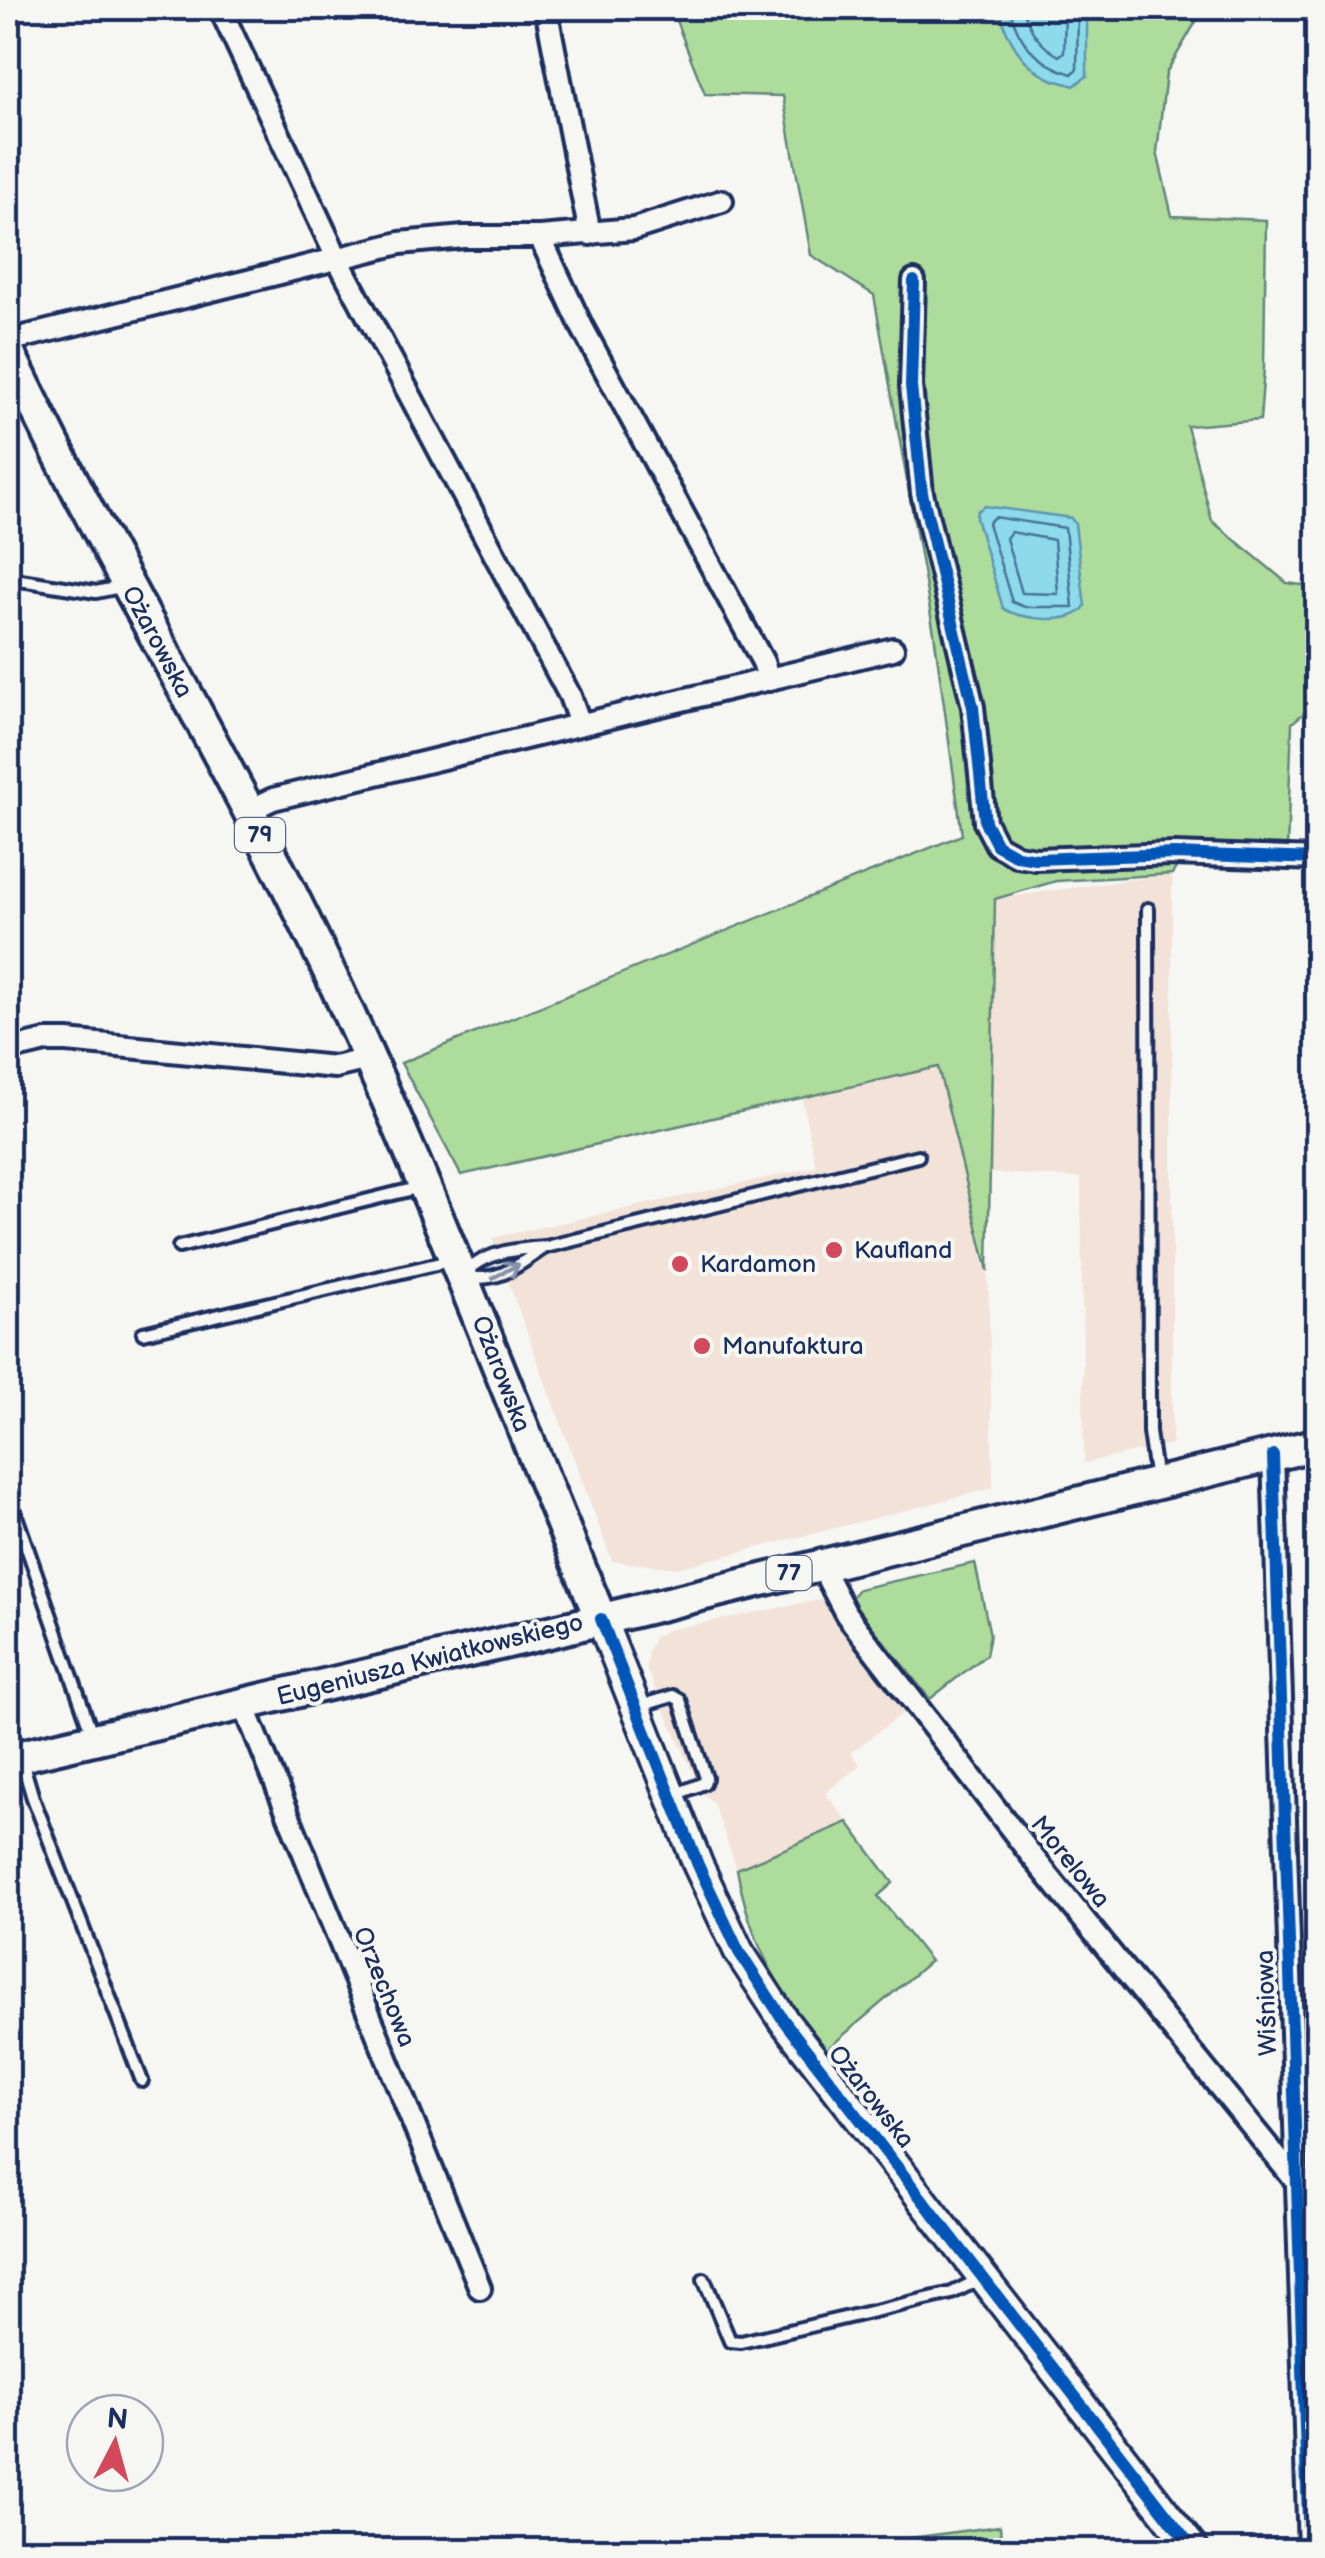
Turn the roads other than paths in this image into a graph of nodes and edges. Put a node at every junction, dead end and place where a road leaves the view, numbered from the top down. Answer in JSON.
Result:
{"nodes":[{"id":1,"x":220,"y":8,"type":"edge"},
{"id":2,"x":546,"y":8,"type":"edge"},
{"id":3,"x":722,"y":201,"type":"dead end"},
{"id":4,"x":590,"y":234,"type":"junction"},
{"id":5,"x":540,"y":237,"type":"junction"},
{"id":6,"x":336,"y":258,"type":"junction"},
{"id":7,"x":914,"y":281,"type":"dead end"},
{"id":8,"x":8,"y":341,"type":"edge"},
{"id":9,"x":8,"y":351,"type":"edge"},
{"id":10,"x":8,"y":578,"type":"edge"},
{"id":11,"x":127,"y":585,"type":"junction"},
{"id":12,"x":893,"y":649,"type":"dead end"},
{"id":13,"x":769,"y":680,"type":"junction"},
{"id":14,"x":580,"y":724,"type":"junction"},
{"id":15,"x":248,"y":812,"type":"junction"},
{"id":16,"x":1318,"y":859,"type":"edge"},
{"id":17,"x":1148,"y":908,"type":"dead end"},
{"id":18,"x":8,"y":1050,"type":"edge"},
{"id":19,"x":368,"y":1059,"type":"junction"},
{"id":20,"x":918,"y":1156,"type":"dead end"},
{"id":21,"x":424,"y":1187,"type":"junction"},
{"id":22,"x":180,"y":1247,"type":"dead end"},
{"id":23,"x":546,"y":1247,"type":"junction"},
{"id":24,"x":458,"y":1268,"type":"junction"},
{"id":25,"x":142,"y":1333,"type":"dead end"},
{"id":26,"x":1318,"y":1444,"type":"edge"},
{"id":27,"x":1273,"y":1455,"type":"junction"},
{"id":28,"x":1156,"y":1482,"type":"junction"},
{"id":29,"x":8,"y":1493,"type":"edge"},
{"id":30,"x":821,"y":1566,"type":"junction"},
{"id":31,"x":602,"y":1619,"type":"junction"},
{"id":32,"x":244,"y":1705,"type":"junction"},
{"id":33,"x":636,"y":1707,"type":"junction"},
{"id":34,"x":94,"y":1738,"type":"junction"},
{"id":35,"x":14,"y":1757,"type":"edge"},
{"id":36,"x":671,"y":1796,"type":"junction"},
{"id":37,"x":142,"y":2081,"type":"dead end"},
{"id":38,"x":1295,"y":2180,"type":"junction"},
{"id":39,"x":1307,"y":2222,"type":"edge"},
{"id":40,"x":982,"y":2278,"type":"junction"},
{"id":41,"x":704,"y":2279,"type":"dead end"},
{"id":42,"x":480,"y":2288,"type":"dead end"},
{"id":43,"x":1194,"y":2550,"type":"edge"},
{"id":44,"x":1309,"y":2550,"type":"edge"}],
"edges":[{"from":1,"to":6,"type":"street"},
{"from":2,"to":4,"type":"street"},
{"from":3,"to":4,"type":"street"},
{"from":4,"to":5,"type":"street"},
{"from":5,"to":6,"type":"street"},
{"from":5,"to":13,"type":"street"},
{"from":6,"to":8,"type":"street"},
{"from":6,"to":14,"type":"street"},
{"from":7,"to":16,"type":"street"},
{"from":9,"to":11,"type":"main road","name":"Ożarowska","number":"79"},
{"from":10,"to":11,"type":"lane"},
{"from":11,"to":15,"type":"main road","name":"Ożarowska","number":"79"},
{"from":12,"to":13,"type":"street"},
{"from":13,"to":14,"type":"street"},
{"from":14,"to":15,"type":"street"},
{"from":15,"to":19,"type":"main road","name":"Ożarowska","number":"79"},
{"from":17,"to":28,"type":"lane"},
{"from":18,"to":19,"type":"street"},
{"from":19,"to":21,"type":"main road","name":"Ożarowska","number":"79"},
{"from":20,"to":23,"type":"lane"},
{"from":21,"to":22,"type":"lane"},
{"from":21,"to":24,"type":"main road","name":"Ożarowska","number":"79"},
{"from":23,"to":24,"type":"lane"},
{"from":24,"to":23,"type":"lane","one_way":true},
{"from":24,"to":25,"type":"lane"},
{"from":24,"to":31,"type":"main road","name":"Ożarowska","number":"79"},
{"from":26,"to":27,"type":"main road","name":"Eugeniusza Kwiatkowskiego","number":"77"},
{"from":27,"to":28,"type":"main road","name":"Eugeniusza Kwiatkowskiego","number":"77"},
{"from":27,"to":38,"type":"street","name":"Wiśniowa"},
{"from":28,"to":30,"type":"main road","name":"Eugeniusza Kwiatkowskiego","number":"77"},
{"from":29,"to":34,"type":"lane"},
{"from":30,"to":31,"type":"main road","name":"Eugeniusza Kwiatkowskiego","number":"77"},
{"from":30,"to":38,"type":"street","name":"Morelowa"},
{"from":31,"to":32,"type":"main road","name":"Eugeniusza Kwiatkowskiego","number":"77"},
{"from":31,"to":33,"type":"street","name":"Ożarowska"},
{"from":32,"to":34,"type":"main road","name":"Eugeniusza Kwiatkowskiego","number":"77"},
{"from":32,"to":42,"type":"street","name":"Orzechowa"},
{"from":33,"to":36,"type":"street","name":"Ożarowska"},
{"from":33,"to":36,"type":"lane"},
{"from":34,"to":35,"type":"main road","name":"Eugeniusza Kwiatkowskiego","number":"77"},
{"from":35,"to":37,"type":"lane"},
{"from":36,"to":40,"type":"street","name":"Ożarowska"},
{"from":38,"to":39,"type":"street","name":"Wiśniowa"},
{"from":39,"to":44,"type":"street","name":"Wiśniowa"},
{"from":40,"to":41,"type":"lane"},
{"from":40,"to":43,"type":"street","name":"Ożarowska"}]}
